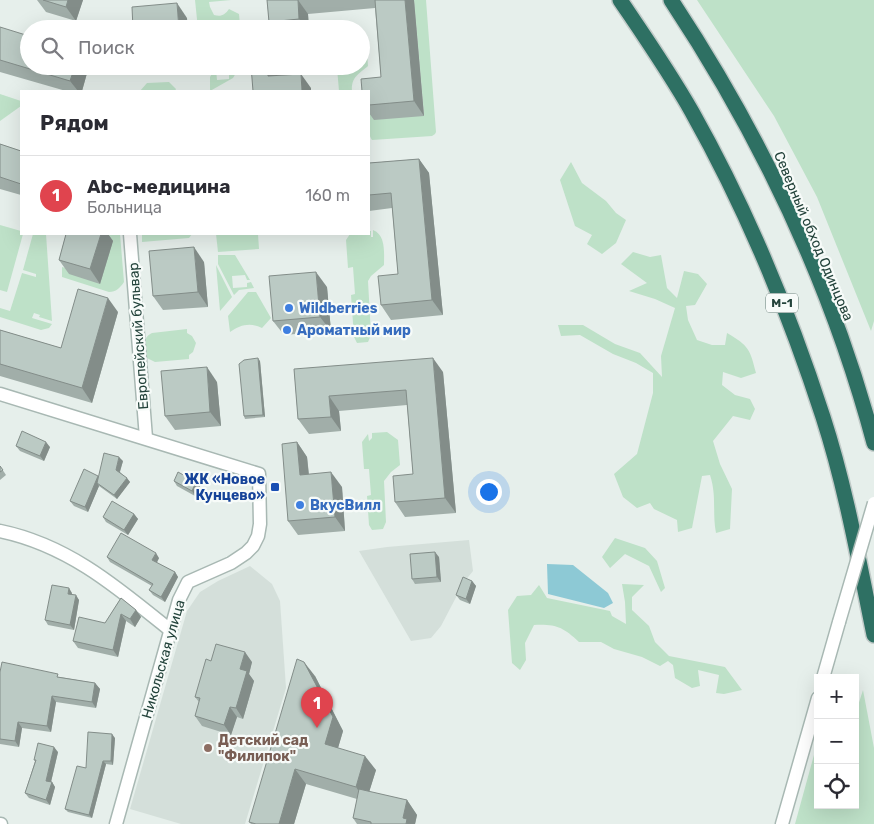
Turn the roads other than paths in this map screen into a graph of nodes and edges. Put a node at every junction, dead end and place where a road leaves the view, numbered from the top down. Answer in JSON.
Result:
{"nodes":[{"id":1,"x":620,"y":0,"type":"edge"},
{"id":2,"x":671,"y":0,"type":"edge"},
{"id":3,"x":130,"y":235,"type":"edge"},
{"id":4,"x":0,"y":394,"type":"edge"},
{"id":5,"x":146,"y":438,"type":"junction"},
{"id":6,"x":874,"y":443,"type":"edge"},
{"id":7,"x":874,"y":503,"type":"edge"},
{"id":8,"x":0,"y":531,"type":"edge"},
{"id":9,"x":170,"y":630,"type":"junction"},
{"id":10,"x":874,"y":635,"type":"edge"},
{"id":11,"x":824,"y":674,"type":"edge"},
{"id":12,"x":814,"y":712,"type":"edge"},
{"id":13,"x":116,"y":824,"type":"edge"},
{"id":14,"x":782,"y":824,"type":"edge"}],
"edges":[{"from":1,"to":10,"type":"highway","number":"М-1"},
{"from":2,"to":6,"type":"highway","name":"Северный обход Одинцова"},
{"from":3,"to":5,"type":"street","name":"Европейский бульвар"},
{"from":4,"to":5,"type":"street","name":"Никольская улица"},
{"from":5,"to":9,"type":"street","name":"Никольская улица"},
{"from":7,"to":11,"type":"street","bridge":true},
{"from":8,"to":9,"type":"street"},
{"from":9,"to":13,"type":"street","name":"Никольская улица"},
{"from":12,"to":14,"type":"street"}]}
